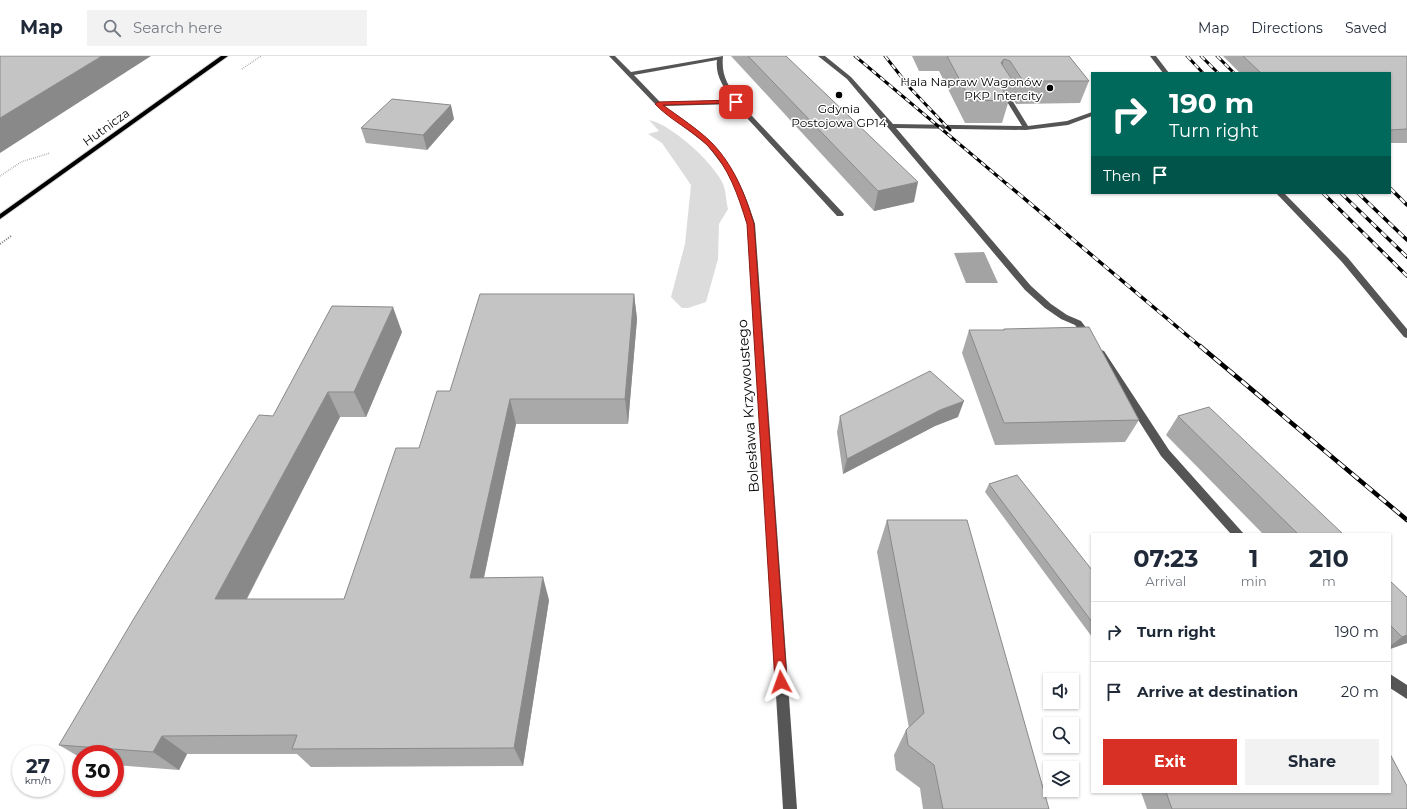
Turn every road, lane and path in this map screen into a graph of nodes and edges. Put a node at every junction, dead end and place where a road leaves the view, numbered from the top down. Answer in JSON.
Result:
{"nodes":[{"id":1,"x":225,"y":56,"type":"edge"},
{"id":2,"x":612,"y":56,"type":"edge"},
{"id":3,"x":821,"y":56,"type":"edge"},
{"id":4,"x":1153,"y":56,"type":"edge"},
{"id":5,"x":720,"y":57,"type":"edge"},
{"id":6,"x":1165,"y":72,"type":"edge"},
{"id":7,"x":631,"y":74,"type":"junction"},
{"id":8,"x":999,"y":84,"type":"edge"},
{"id":9,"x":736,"y":102,"type":"junction"},
{"id":10,"x":658,"y":104,"type":"junction"},
{"id":11,"x":1091,"y":115,"type":"edge"},
{"id":12,"x":891,"y":126,"type":"junction"},
{"id":13,"x":1026,"y":128,"type":"junction"},
{"id":14,"x":18,"y":164,"type":"dead end"},
{"id":15,"x":0,"y":176,"type":"edge"},
{"id":16,"x":1281,"y":194,"type":"edge"},
{"id":17,"x":840,"y":214,"type":"dead end"},
{"id":18,"x":0,"y":217,"type":"edge"},
{"id":19,"x":1407,"y":335,"type":"edge"},
{"id":20,"x":1237,"y":533,"type":"edge"},
{"id":21,"x":1391,"y":681,"type":"edge"},
{"id":22,"x":1407,"y":693,"type":"edge"},
{"id":23,"x":790,"y":809,"type":"edge"}],
"edges":[{"from":1,"to":18,"type":"main road","name":"Hutnicza"},
{"from":2,"to":7,"type":"street","name":"Bolesława Krzywoustego"},
{"from":3,"to":12,"type":"street"},
{"from":4,"to":6,"type":"street"},
{"from":5,"to":7,"type":"street"},
{"from":5,"to":9,"type":"street"},
{"from":7,"to":10,"type":"street","name":"Bolesława Krzywoustego"},
{"from":8,"to":13,"type":"street"},
{"from":9,"to":10,"type":"street"},
{"from":9,"to":17,"type":"street"},
{"from":10,"to":23,"type":"street","name":"Bolesława Krzywoustego"},
{"from":11,"to":13,"type":"street"},
{"from":12,"to":13,"type":"street"},
{"from":12,"to":20,"type":"street"},
{"from":14,"to":15,"type":"path"},
{"from":16,"to":19,"type":"street"},
{"from":21,"to":22,"type":"street"}]}
